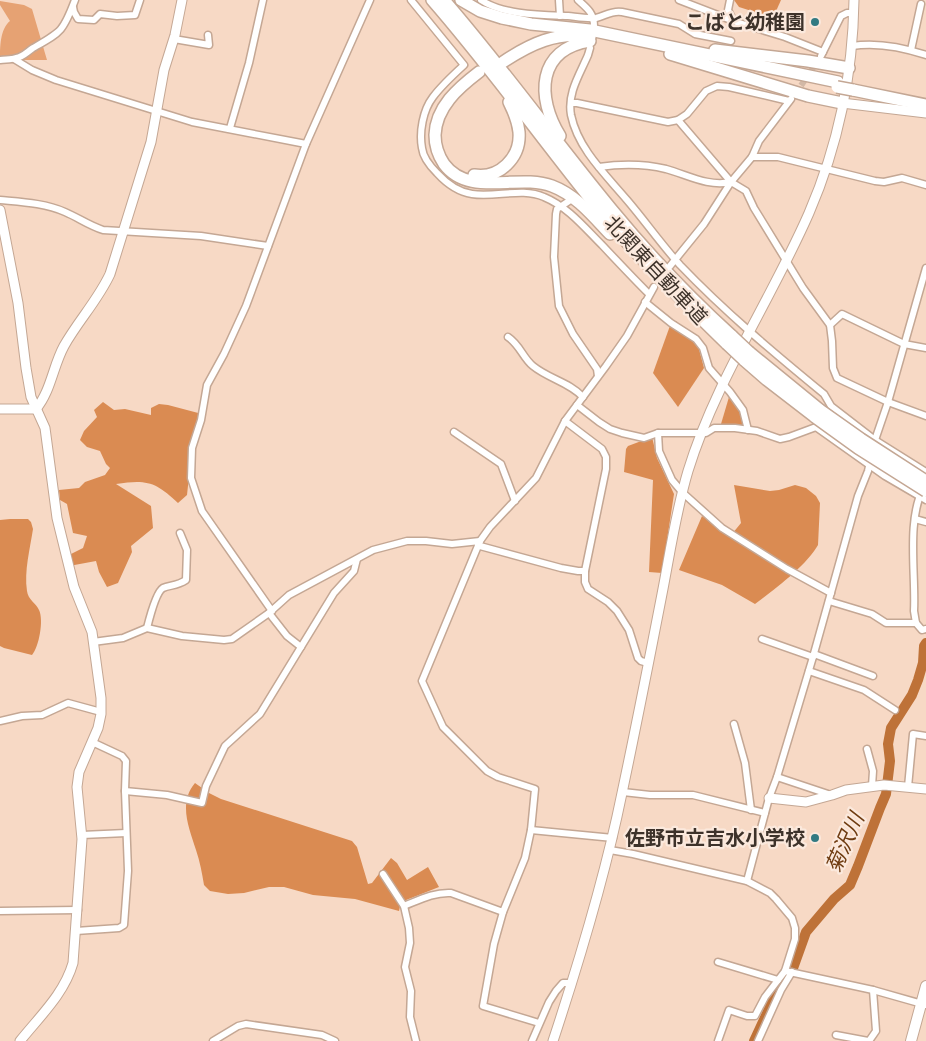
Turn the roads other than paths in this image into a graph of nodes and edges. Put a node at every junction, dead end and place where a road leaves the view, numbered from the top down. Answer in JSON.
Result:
{"nodes":[{"id":1,"x":140,"y":0,"type":"edge"},
{"id":2,"x":182,"y":0,"type":"edge"},
{"id":3,"x":263,"y":0,"type":"edge"},
{"id":4,"x":370,"y":0,"type":"edge"},
{"id":5,"x":411,"y":0,"type":"edge"},
{"id":6,"x":461,"y":0,"type":"edge"},
{"id":7,"x":481,"y":0,"type":"edge"},
{"id":8,"x":560,"y":0,"type":"edge"},
{"id":9,"x":578,"y":0,"type":"edge"},
{"id":10,"x":679,"y":0,"type":"edge"},
{"id":11,"x":730,"y":0,"type":"edge"},
{"id":12,"x":854,"y":0,"type":"edge"},
{"id":13,"x":74,"y":3,"type":"edge"},
{"id":14,"x":439,"y":3,"type":"edge"},
{"id":15,"x":921,"y":4,"type":"dead end"},
{"id":16,"x":854,"y":13,"type":"junction"},
{"id":17,"x":560,"y":16,"type":"junction"},
{"id":18,"x":594,"y":18,"type":"junction"},
{"id":19,"x":734,"y":20,"type":"junction"},
{"id":20,"x":592,"y":28,"type":"junction"},
{"id":21,"x":208,"y":35,"type":"dead end"},
{"id":22,"x":174,"y":39,"type":"junction"},
{"id":23,"x":605,"y":40,"type":"junction"},
{"id":24,"x":731,"y":41,"type":"dead end"},
{"id":25,"x":645,"y":46,"type":"junction"},
{"id":26,"x":852,"y":46,"type":"junction"},
{"id":27,"x":590,"y":48,"type":"dead end"},
{"id":28,"x":911,"y":50,"type":"junction"},
{"id":29,"x":671,"y":51,"type":"junction"},
{"id":30,"x":926,"y":55,"type":"edge"},
{"id":31,"x":14,"y":59,"type":"junction"},
{"id":32,"x":0,"y":60,"type":"edge"},
{"id":33,"x":849,"y":68,"type":"junction"},
{"id":34,"x":854,"y":88,"type":"junction"},
{"id":35,"x":926,"y":100,"type":"edge"},
{"id":36,"x":571,"y":103,"type":"junction"},
{"id":37,"x":842,"y":104,"type":"junction"},
{"id":38,"x":926,"y":105,"type":"edge"},
{"id":39,"x":156,"y":111,"type":"junction"},
{"id":40,"x":926,"y":113,"type":"edge"},
{"id":41,"x":678,"y":120,"type":"junction"},
{"id":42,"x":230,"y":128,"type":"junction"},
{"id":43,"x":306,"y":144,"type":"junction"},
{"id":44,"x":752,"y":157,"type":"junction"},
{"id":45,"x":599,"y":167,"type":"junction"},
{"id":46,"x":826,"y":169,"type":"junction"},
{"id":47,"x":606,"y":175,"type":"junction"},
{"id":48,"x":599,"y":180,"type":"dead end"},
{"id":49,"x":731,"y":182,"type":"junction"},
{"id":50,"x":926,"y":184,"type":"edge"},
{"id":51,"x":0,"y":200,"type":"edge"},
{"id":52,"x":569,"y":201,"type":"dead end"},
{"id":53,"x":562,"y":206,"type":"junction"},
{"id":54,"x":0,"y":210,"type":"edge"},
{"id":55,"x":122,"y":231,"type":"junction"},
{"id":56,"x":637,"y":239,"type":"junction"},
{"id":57,"x":268,"y":246,"type":"junction"},
{"id":58,"x":676,"y":259,"type":"junction"},
{"id":59,"x":786,"y":259,"type":"junction"},
{"id":60,"x":670,"y":266,"type":"dead end"},
{"id":61,"x":926,"y":268,"type":"edge"},
{"id":62,"x":924,"y":283,"type":"edge"},
{"id":63,"x":654,"y":287,"type":"dead end"},
{"id":64,"x":649,"y":294,"type":"junction"},
{"id":65,"x":645,"y":302,"type":"junction"},
{"id":66,"x":708,"y":326,"type":"junction"},
{"id":67,"x":830,"y":326,"type":"junction"},
{"id":68,"x":749,"y":332,"type":"junction"},
{"id":69,"x":508,"y":337,"type":"dead end"},
{"id":70,"x":729,"y":340,"type":"junction"},
{"id":71,"x":904,"y":344,"type":"junction"},
{"id":72,"x":926,"y":348,"type":"edge"},
{"id":73,"x":598,"y":376,"type":"junction"},
{"id":74,"x":723,"y":383,"type":"junction"},
{"id":75,"x":583,"y":397,"type":"junction"},
{"id":76,"x":888,"y":402,"type":"junction"},
{"id":77,"x":577,"y":405,"type":"junction"},
{"id":78,"x":0,"y":409,"type":"edge"},
{"id":79,"x":36,"y":409,"type":"junction"},
{"id":80,"x":821,"y":415,"type":"junction"},
{"id":81,"x":926,"y":416,"type":"edge"},
{"id":82,"x":565,"y":421,"type":"junction"},
{"id":83,"x":748,"y":430,"type":"junction"},
{"id":84,"x":454,"y":432,"type":"dead end"},
{"id":85,"x":658,"y":433,"type":"junction"},
{"id":86,"x":701,"y":433,"type":"junction"},
{"id":87,"x":875,"y":440,"type":"junction"},
{"id":88,"x":870,"y":465,"type":"junction"},
{"id":89,"x":926,"y":472,"type":"edge"},
{"id":90,"x":926,"y":482,"type":"edge"},
{"id":91,"x":682,"y":493,"type":"junction"},
{"id":92,"x":923,"y":493,"type":"edge"},
{"id":93,"x":926,"y":500,"type":"edge"},
{"id":94,"x":515,"y":501,"type":"junction"},
{"id":95,"x":915,"y":518,"type":"junction"},
{"id":96,"x":926,"y":522,"type":"edge"},
{"id":97,"x":180,"y":534,"type":"dead end"},
{"id":98,"x":479,"y":543,"type":"junction"},
{"id":99,"x":357,"y":559,"type":"junction"},
{"id":100,"x":586,"y":571,"type":"junction"},
{"id":101,"x":831,"y":593,"type":"junction"},
{"id":102,"x":828,"y":600,"type":"junction"},
{"id":103,"x":270,"y":612,"type":"junction"},
{"id":104,"x":916,"y":624,"type":"junction"},
{"id":105,"x":148,"y":628,"type":"junction"},
{"id":106,"x":926,"y":629,"type":"edge"},
{"id":107,"x":762,"y":639,"type":"dead end"},
{"id":108,"x":93,"y":642,"type":"junction"},
{"id":109,"x":301,"y":647,"type":"junction"},
{"id":110,"x":814,"y":655,"type":"junction"},
{"id":111,"x":648,"y":664,"type":"junction"},
{"id":112,"x":809,"y":671,"type":"junction"},
{"id":113,"x":873,"y":676,"type":"dead end"},
{"id":114,"x":895,"y":710,"type":"dead end"},
{"id":115,"x":100,"y":712,"type":"junction"},
{"id":116,"x":0,"y":721,"type":"edge"},
{"id":117,"x":734,"y":724,"type":"dead end"},
{"id":118,"x":926,"y":736,"type":"edge"},
{"id":119,"x":92,"y":742,"type":"junction"},
{"id":120,"x":868,"y":749,"type":"dead end"},
{"id":121,"x":777,"y":778,"type":"junction"},
{"id":122,"x":872,"y":786,"type":"junction"},
{"id":123,"x":908,"y":787,"type":"junction"},
{"id":124,"x":926,"y":789,"type":"edge"},
{"id":125,"x":125,"y":791,"type":"junction"},
{"id":126,"x":623,"y":792,"type":"junction"},
{"id":127,"x":832,"y":795,"type":"junction"},
{"id":128,"x":769,"y":798,"type":"junction"},
{"id":129,"x":750,"y":810,"type":"junction"},
{"id":130,"x":765,"y":813,"type":"junction"},
{"id":131,"x":531,"y":830,"type":"junction"},
{"id":132,"x":126,"y":833,"type":"junction"},
{"id":133,"x":82,"y":835,"type":"junction"},
{"id":134,"x":613,"y":838,"type":"junction"},
{"id":135,"x":610,"y":850,"type":"junction"},
{"id":136,"x":383,"y":874,"type":"dead end"},
{"id":137,"x":747,"y":881,"type":"junction"},
{"id":138,"x":404,"y":906,"type":"junction"},
{"id":139,"x":78,"y":910,"type":"junction"},
{"id":140,"x":0,"y":911,"type":"edge"},
{"id":141,"x":503,"y":912,"type":"junction"},
{"id":142,"x":76,"y":931,"type":"junction"},
{"id":143,"x":718,"y":962,"type":"dead end"},
{"id":144,"x":784,"y":970,"type":"junction"},
{"id":145,"x":792,"y":972,"type":"junction"},
{"id":146,"x":778,"y":980,"type":"junction"},
{"id":147,"x":572,"y":983,"type":"junction"},
{"id":148,"x":926,"y":986,"type":"edge"},
{"id":149,"x":873,"y":990,"type":"junction"},
{"id":150,"x":923,"y":1005,"type":"edge"},
{"id":151,"x":539,"y":1023,"type":"junction"},
{"id":152,"x":836,"y":1035,"type":"dead end"},
{"id":153,"x":20,"y":1041,"type":"edge"},
{"id":154,"x":213,"y":1041,"type":"edge"},
{"id":155,"x":335,"y":1041,"type":"edge"},
{"id":156,"x":416,"y":1041,"type":"edge"},
{"id":157,"x":532,"y":1041,"type":"edge"},
{"id":158,"x":553,"y":1041,"type":"edge"},
{"id":159,"x":718,"y":1041,"type":"edge"},
{"id":160,"x":758,"y":1041,"type":"edge"},
{"id":161,"x":869,"y":1041,"type":"edge"},
{"id":162,"x":911,"y":1041,"type":"edge"}],
"edges":[{"from":1,"to":13,"type":"street"},
{"from":2,"to":22,"type":"street"},
{"from":3,"to":42,"type":"street"},
{"from":4,"to":43,"type":"street"},
{"from":5,"to":53,"type":"street"},
{"from":6,"to":20,"type":"highway"},
{"from":7,"to":17,"type":"street"},
{"from":8,"to":17,"type":"street"},
{"from":9,"to":18,"type":"street"},
{"from":10,"to":19,"type":"street"},
{"from":11,"to":19,"type":"street"},
{"from":12,"to":16,"type":"street"},
{"from":13,"to":31,"type":"street"},
{"from":14,"to":56,"type":"highway","name":"北関東自動車道"},
{"from":14,"to":66,"type":"highway","name":"北関東自動車道"},
{"from":14,"to":66,"type":"highway"},
{"from":15,"to":28,"type":"street"},
{"from":16,"to":19,"type":"street"},
{"from":16,"to":26,"type":"street"},
{"from":17,"to":18,"type":"street"},
{"from":18,"to":20,"type":"street"},
{"from":18,"to":24,"type":"street"},
{"from":20,"to":23,"type":"highway"},
{"from":20,"to":25,"type":"highway"},
{"from":21,"to":22,"type":"street"},
{"from":22,"to":39,"type":"street"},
{"from":23,"to":25,"type":"highway"},
{"from":23,"to":56,"type":"highway"},
{"from":25,"to":29,"type":"highway"},
{"from":26,"to":28,"type":"street"},
{"from":26,"to":33,"type":"street"},
{"from":27,"to":36,"type":"street"},
{"from":28,"to":30,"type":"street"},
{"from":29,"to":33,"type":"highway"},
{"from":29,"to":34,"type":"highway"},
{"from":29,"to":37,"type":"highway"},
{"from":31,"to":32,"type":"street"},
{"from":31,"to":39,"type":"street"},
{"from":33,"to":37,"type":"street"},
{"from":34,"to":35,"type":"highway"},
{"from":34,"to":38,"type":"highway"},
{"from":36,"to":41,"type":"street"},
{"from":36,"to":45,"type":"street"},
{"from":37,"to":40,"type":"street"},
{"from":37,"to":46,"type":"street"},
{"from":39,"to":42,"type":"street"},
{"from":39,"to":55,"type":"street"},
{"from":41,"to":44,"type":"street"},
{"from":41,"to":49,"type":"street"},
{"from":42,"to":43,"type":"street"},
{"from":43,"to":57,"type":"street"},
{"from":44,"to":46,"type":"street"},
{"from":44,"to":49,"type":"street"},
{"from":45,"to":47,"type":"street"},
{"from":45,"to":49,"type":"street"},
{"from":46,"to":50,"type":"street"},
{"from":46,"to":59,"type":"street"},
{"from":47,"to":48,"type":"street"},
{"from":47,"to":58,"type":"street"},
{"from":49,"to":58,"type":"street"},
{"from":49,"to":59,"type":"street"},
{"from":51,"to":55,"type":"street"},
{"from":52,"to":53,"type":"street"},
{"from":53,"to":64,"type":"street"},
{"from":53,"to":73,"type":"street"},
{"from":54,"to":79,"type":"street"},
{"from":55,"to":57,"type":"street"},
{"from":55,"to":79,"type":"street"},
{"from":56,"to":70,"type":"highway","name":"北関東自動車道"},
{"from":57,"to":103,"type":"street"},
{"from":58,"to":60,"type":"street"},
{"from":58,"to":68,"type":"street"},
{"from":59,"to":67,"type":"street"},
{"from":59,"to":68,"type":"street"},
{"from":61,"to":62,"type":"street"},
{"from":62,"to":71,"type":"street"},
{"from":63,"to":64,"type":"street"},
{"from":64,"to":65,"type":"street"},
{"from":65,"to":73,"type":"street"},
{"from":65,"to":74,"type":"street"},
{"from":66,"to":70,"type":"highway","name":"北関東自動車道"},
{"from":67,"to":71,"type":"street"},
{"from":67,"to":76,"type":"street"},
{"from":68,"to":74,"type":"street"},
{"from":68,"to":80,"type":"street"},
{"from":69,"to":75,"type":"street"},
{"from":70,"to":80,"type":"highway","name":"北関東自動車道","bridge":true},
{"from":71,"to":72,"type":"street"},
{"from":71,"to":76,"type":"street"},
{"from":73,"to":75,"type":"street"},
{"from":74,"to":83,"type":"street"},
{"from":74,"to":86,"type":"street"},
{"from":75,"to":77,"type":"street"},
{"from":76,"to":81,"type":"street"},
{"from":76,"to":87,"type":"street"},
{"from":77,"to":82,"type":"street"},
{"from":77,"to":85,"type":"street"},
{"from":78,"to":79,"type":"street"},
{"from":79,"to":108,"type":"street"},
{"from":80,"to":83,"type":"street"},
{"from":80,"to":87,"type":"street"},
{"from":80,"to":88,"type":"street"},
{"from":80,"to":90,"type":"highway","name":"北関東自動車道","bridge":true},
{"from":80,"to":92,"type":"highway","name":"北関東自動車道","bridge":true},
{"from":82,"to":94,"type":"street"},
{"from":82,"to":100,"type":"street"},
{"from":83,"to":86,"type":"street"},
{"from":84,"to":94,"type":"street"},
{"from":85,"to":86,"type":"street"},
{"from":85,"to":91,"type":"street"},
{"from":86,"to":91,"type":"street"},
{"from":87,"to":88,"type":"street"},
{"from":87,"to":89,"type":"street"},
{"from":88,"to":92,"type":"street"},
{"from":88,"to":101,"type":"street"},
{"from":90,"to":92,"type":"street"},
{"from":91,"to":101,"type":"street"},
{"from":91,"to":111,"type":"street"},
{"from":92,"to":93,"type":"street"},
{"from":92,"to":95,"type":"street"},
{"from":94,"to":98,"type":"street"},
{"from":95,"to":96,"type":"street"},
{"from":95,"to":104,"type":"street"},
{"from":97,"to":105,"type":"street"},
{"from":98,"to":99,"type":"street"},
{"from":98,"to":100,"type":"street"},
{"from":98,"to":131,"type":"street"},
{"from":99,"to":103,"type":"street"},
{"from":99,"to":109,"type":"street"},
{"from":100,"to":111,"type":"street"},
{"from":101,"to":102,"type":"street"},
{"from":102,"to":104,"type":"street"},
{"from":102,"to":110,"type":"street"},
{"from":103,"to":105,"type":"street"},
{"from":103,"to":109,"type":"street"},
{"from":104,"to":106,"type":"street"},
{"from":105,"to":108,"type":"street"},
{"from":107,"to":110,"type":"street"},
{"from":108,"to":115,"type":"street"},
{"from":109,"to":125,"type":"street"},
{"from":110,"to":112,"type":"street"},
{"from":110,"to":113,"type":"street"},
{"from":111,"to":126,"type":"street"},
{"from":112,"to":114,"type":"street"},
{"from":112,"to":121,"type":"street"},
{"from":115,"to":116,"type":"street"},
{"from":115,"to":119,"type":"street"},
{"from":117,"to":129,"type":"street"},
{"from":118,"to":123,"type":"street"},
{"from":119,"to":125,"type":"street"},
{"from":119,"to":133,"type":"street"},
{"from":120,"to":122,"type":"street"},
{"from":121,"to":127,"type":"street"},
{"from":121,"to":128,"type":"street"},
{"from":122,"to":123,"type":"street"},
{"from":122,"to":127,"type":"street"},
{"from":123,"to":124,"type":"street"},
{"from":125,"to":132,"type":"street"},
{"from":126,"to":129,"type":"street"},
{"from":126,"to":134,"type":"street"},
{"from":127,"to":128,"type":"street"},
{"from":128,"to":130,"type":"street"},
{"from":129,"to":130,"type":"street"},
{"from":130,"to":137,"type":"street"},
{"from":131,"to":134,"type":"street"},
{"from":131,"to":141,"type":"street"},
{"from":132,"to":133,"type":"street"},
{"from":132,"to":142,"type":"street"},
{"from":133,"to":139,"type":"street"},
{"from":134,"to":135,"type":"street"},
{"from":135,"to":137,"type":"street"},
{"from":135,"to":147,"type":"street"},
{"from":136,"to":138,"type":"street"},
{"from":137,"to":144,"type":"street"},
{"from":138,"to":141,"type":"street"},
{"from":138,"to":156,"type":"street"},
{"from":139,"to":140,"type":"street"},
{"from":139,"to":142,"type":"street"},
{"from":141,"to":151,"type":"street"},
{"from":142,"to":153,"type":"street"},
{"from":143,"to":146,"type":"street"},
{"from":144,"to":145,"type":"street"},
{"from":144,"to":146,"type":"street"},
{"from":145,"to":149,"type":"street"},
{"from":145,"to":160,"type":"street"},
{"from":146,"to":159,"type":"street"},
{"from":147,"to":151,"type":"street"},
{"from":147,"to":158,"type":"street"},
{"from":148,"to":150,"type":"main road"},
{"from":149,"to":150,"type":"street"},
{"from":149,"to":161,"type":"street"},
{"from":150,"to":162,"type":"main road"},
{"from":151,"to":157,"type":"street"},
{"from":152,"to":161,"type":"street"},
{"from":154,"to":155,"type":"street"}]}
